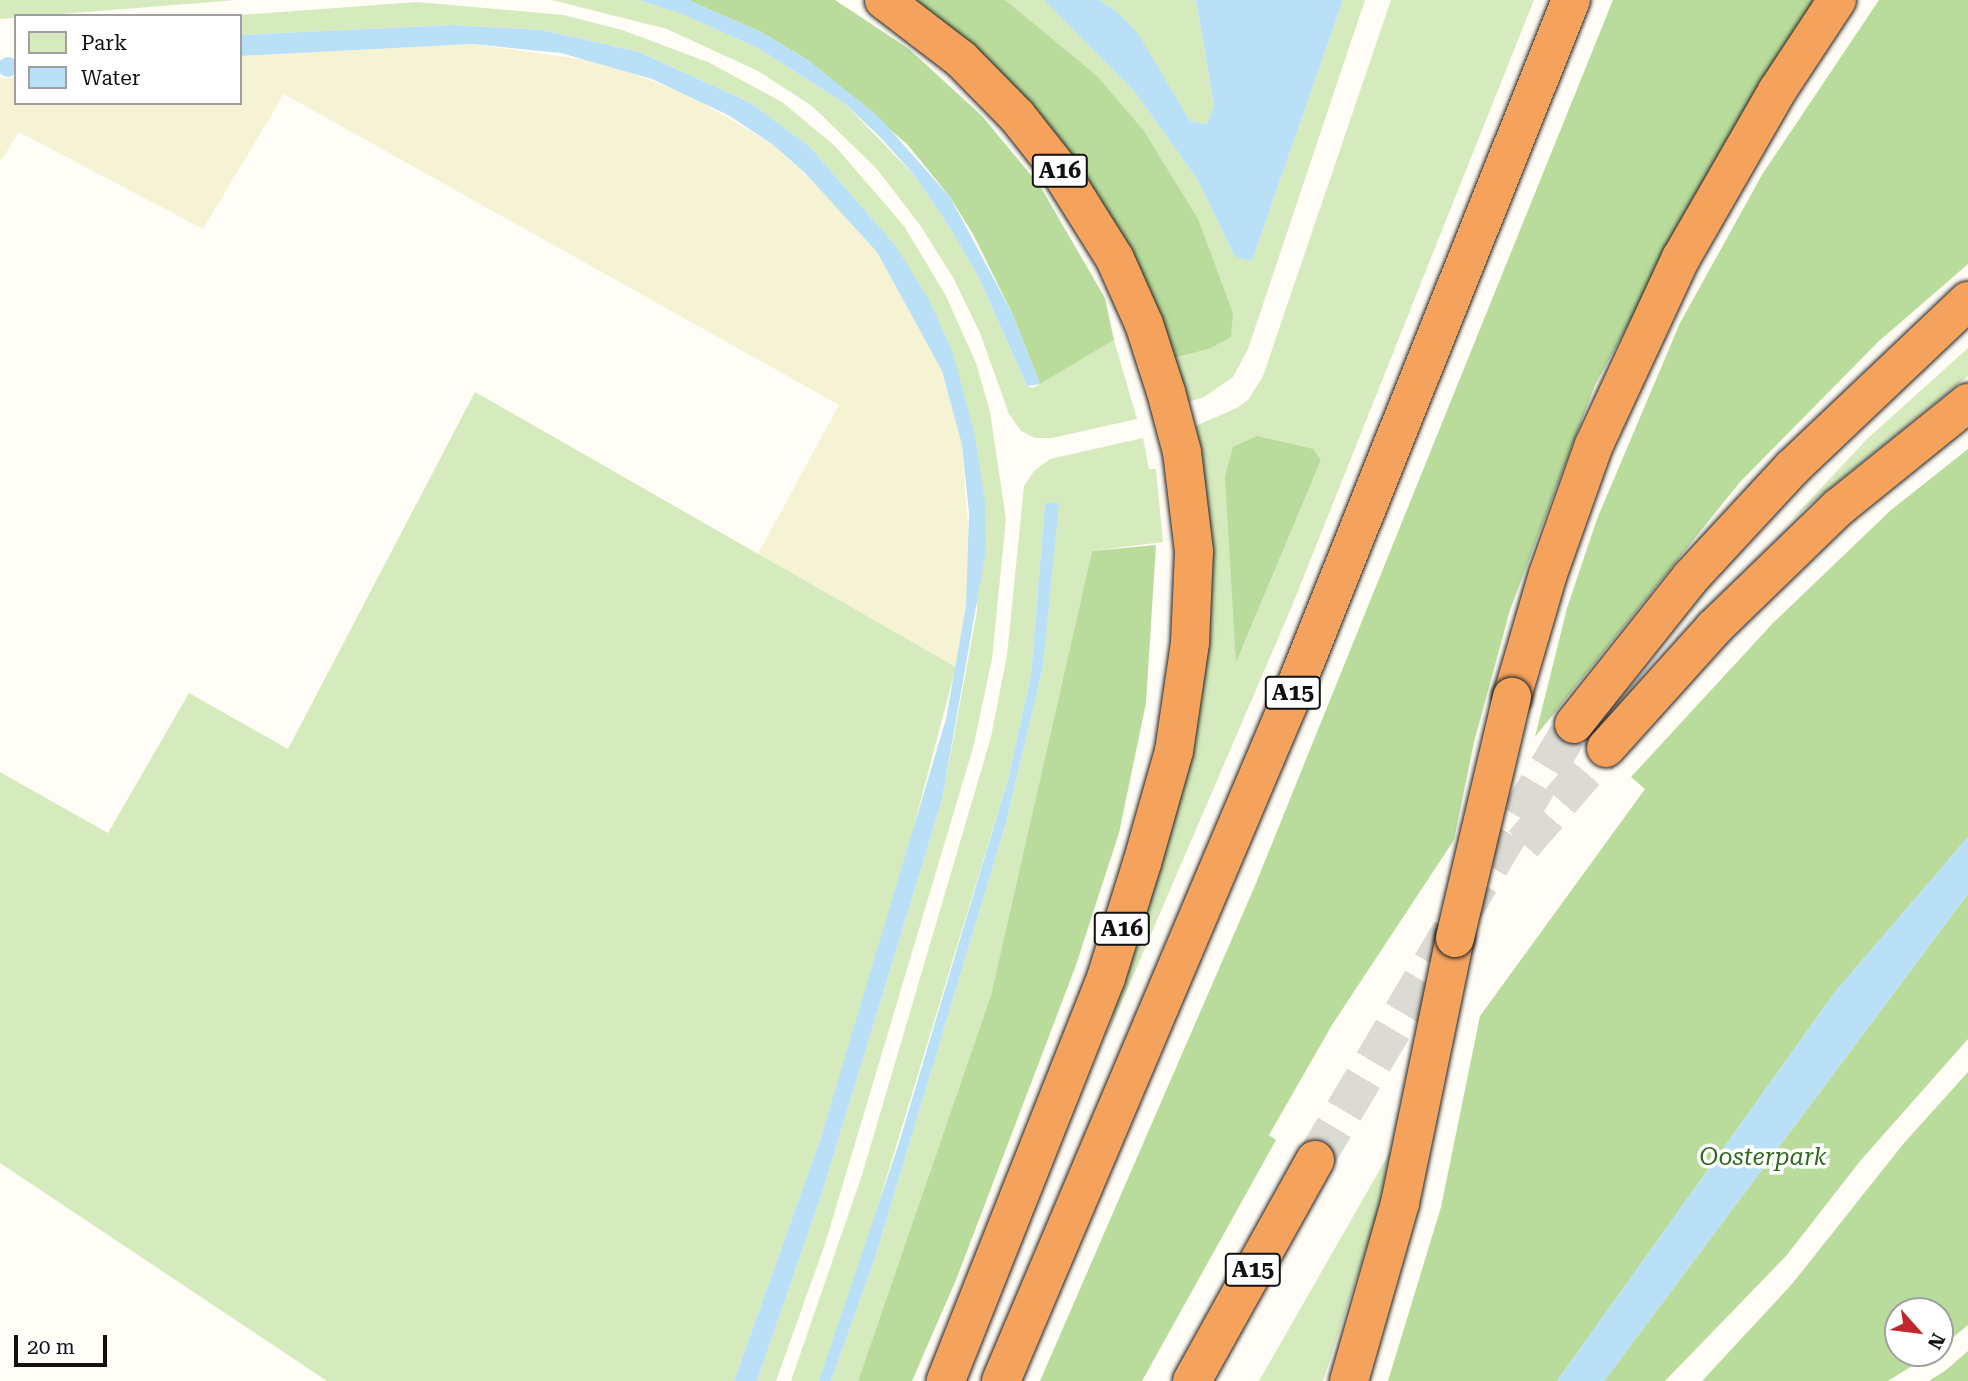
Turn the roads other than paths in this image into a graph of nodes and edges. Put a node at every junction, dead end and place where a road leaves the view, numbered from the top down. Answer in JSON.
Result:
{"nodes":[{"id":1,"x":884,"y":0,"type":"edge"},
{"id":2,"x":1571,"y":0,"type":"edge"},
{"id":3,"x":1837,"y":0,"type":"edge"},
{"id":4,"x":1968,"y":301,"type":"edge"},
{"id":5,"x":1968,"y":403,"type":"edge"},
{"id":6,"x":1574,"y":724,"type":"tunnel mouth"},
{"id":7,"x":1606,"y":748,"type":"tunnel mouth"},
{"id":8,"x":1315,"y":1160,"type":"tunnel mouth"},
{"id":9,"x":946,"y":1381,"type":"edge"},
{"id":10,"x":1001,"y":1381,"type":"edge"},
{"id":11,"x":1192,"y":1381,"type":"edge"},
{"id":12,"x":1349,"y":1381,"type":"edge"}],
"edges":[{"from":1,"to":9,"type":"highway","number":"A16"},
{"from":2,"to":10,"type":"highway","number":"A15"},
{"from":3,"to":12,"type":"highway","bridge":true},
{"from":4,"to":6,"type":"highway"},
{"from":5,"to":7,"type":"highway"},
{"from":8,"to":11,"type":"highway","number":"A15"}]}
